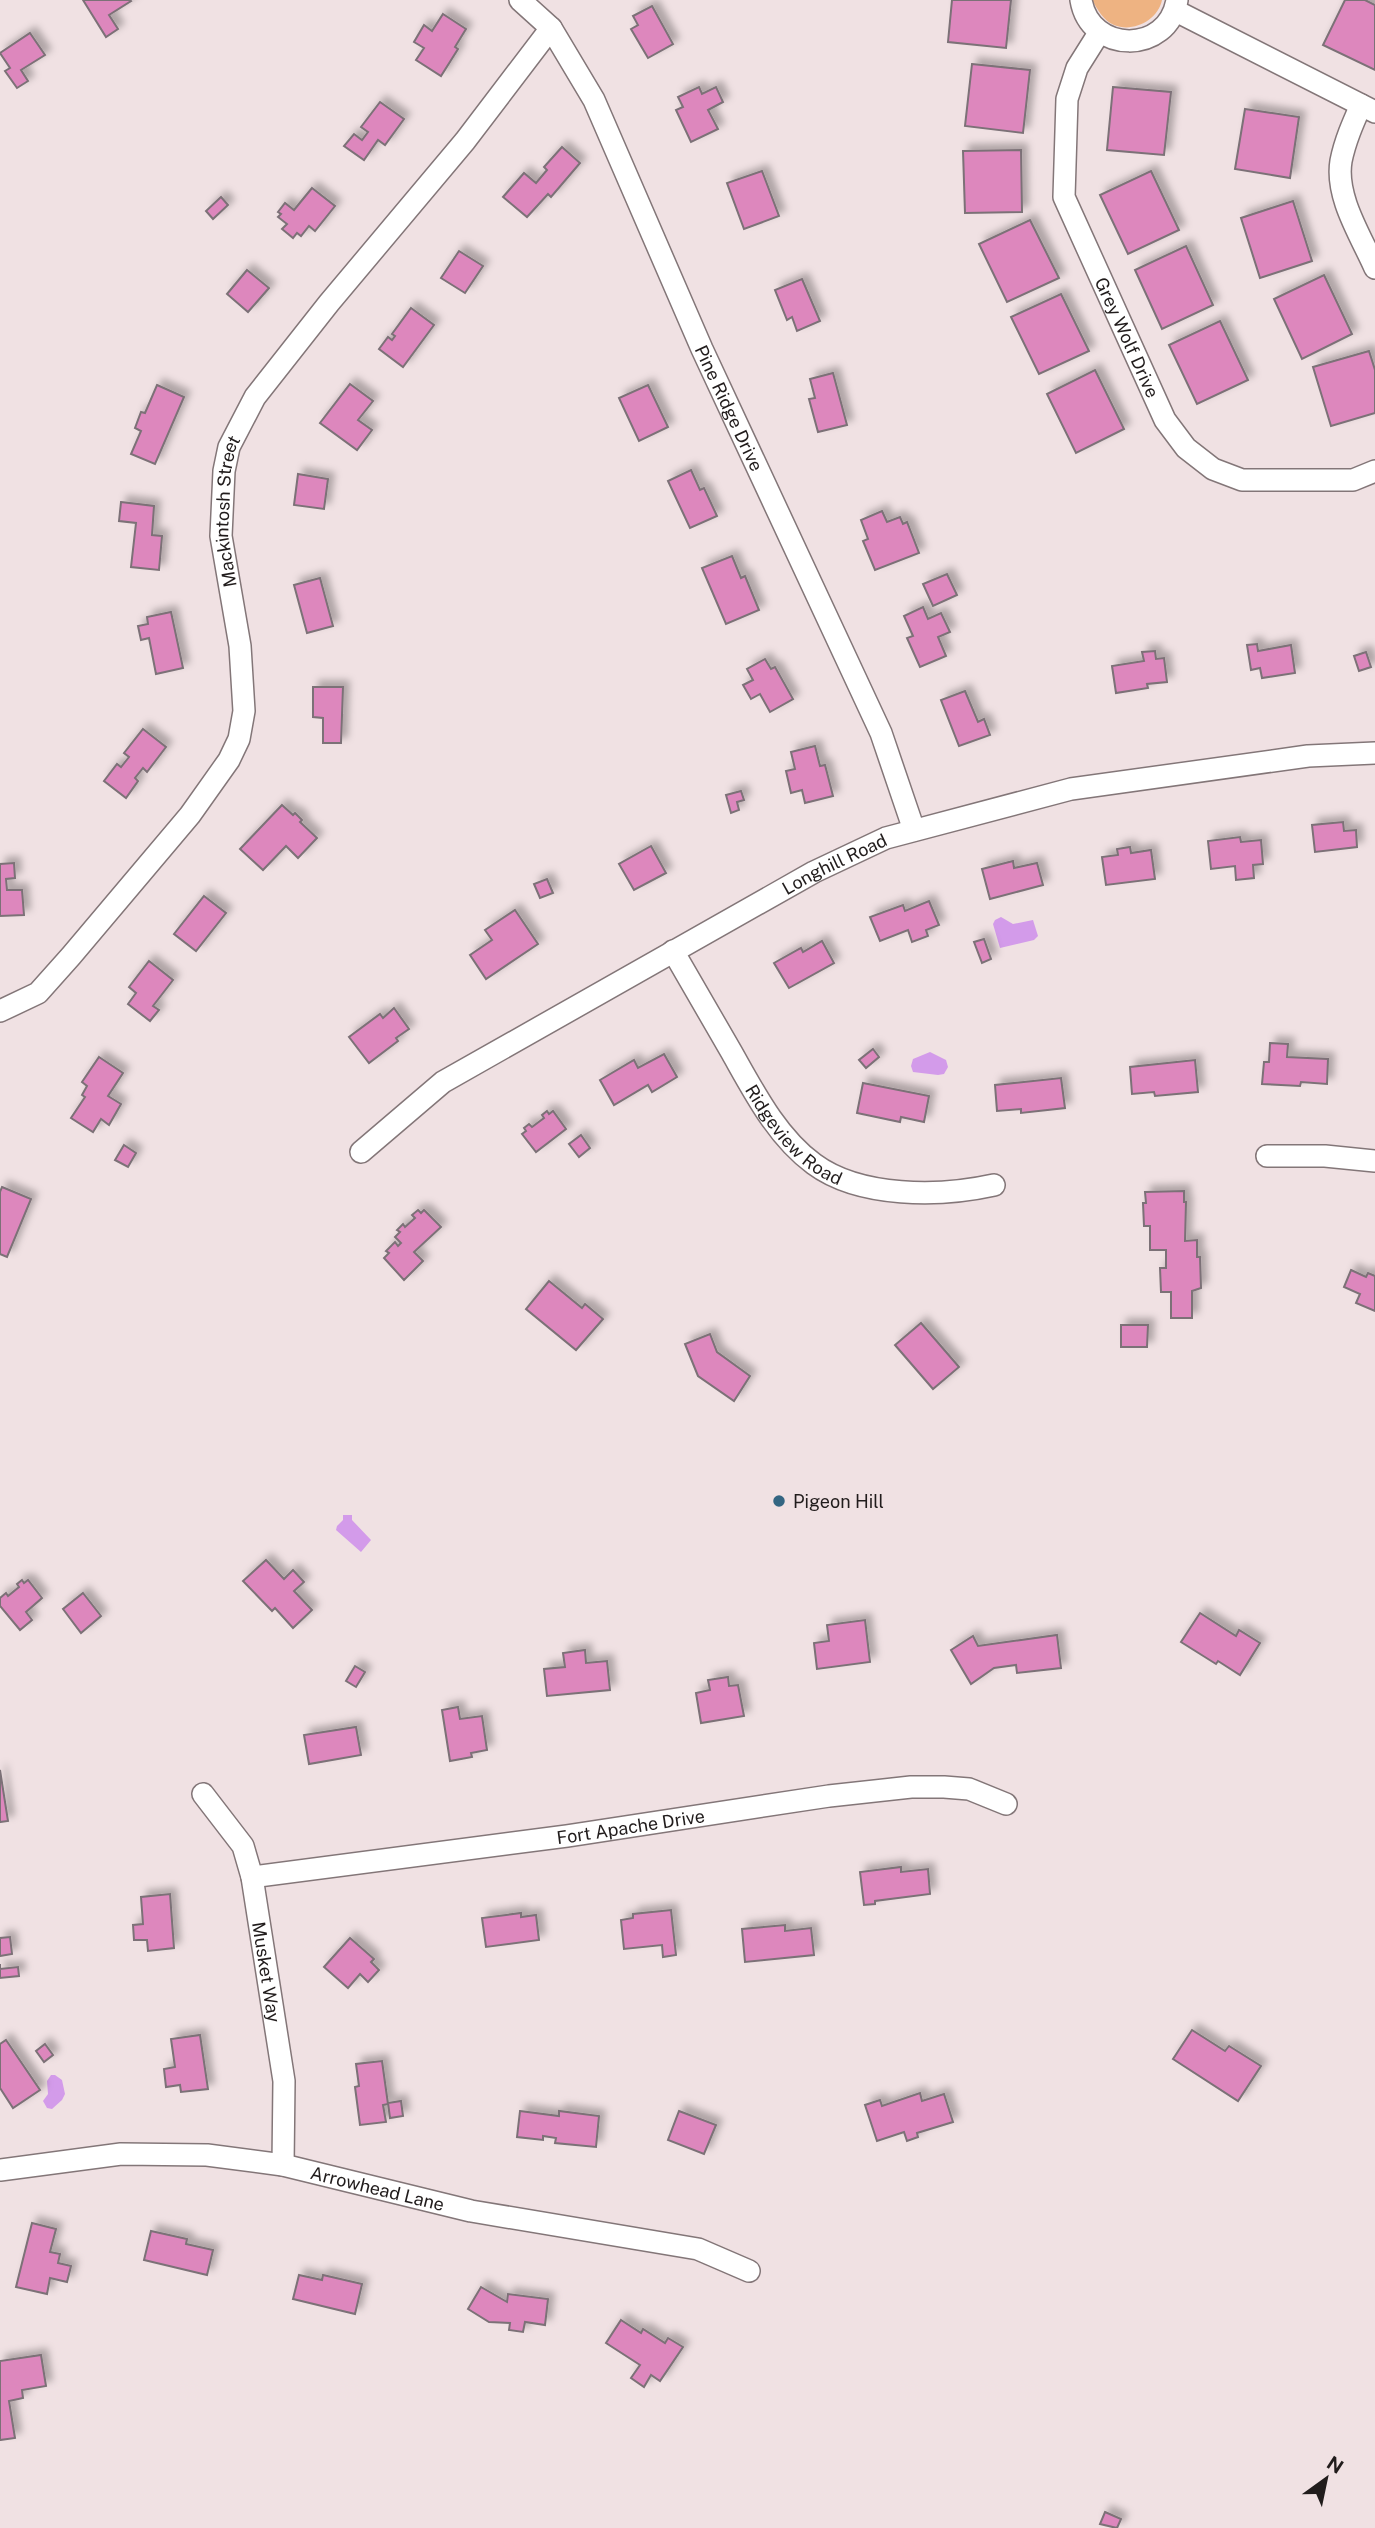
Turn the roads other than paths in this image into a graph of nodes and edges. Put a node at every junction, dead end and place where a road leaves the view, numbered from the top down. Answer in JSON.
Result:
{"nodes":[{"id":1,"x":520,"y":0,"type":"edge"},
{"id":2,"x":1081,"y":0,"type":"edge"},
{"id":3,"x":1177,"y":6,"type":"edge"},
{"id":4,"x":551,"y":28,"type":"junction"},
{"id":5,"x":1099,"y":33,"type":"junction"},
{"id":6,"x":1368,"y":108,"type":"edge"},
{"id":7,"x":1375,"y":268,"type":"edge"},
{"id":8,"x":1375,"y":471,"type":"edge"},
{"id":9,"x":1375,"y":753,"type":"edge"},
{"id":10,"x":914,"y":830,"type":"junction"},
{"id":11,"x":673,"y":951,"type":"junction"},
{"id":12,"x":0,"y":1010,"type":"edge"},
{"id":13,"x":361,"y":1152,"type":"dead end"},
{"id":14,"x":1268,"y":1156,"type":"dead end"},
{"id":15,"x":1375,"y":1161,"type":"edge"},
{"id":16,"x":995,"y":1185,"type":"dead end"},
{"id":17,"x":203,"y":1794,"type":"dead end"},
{"id":18,"x":1006,"y":1804,"type":"dead end"},
{"id":19,"x":252,"y":1877,"type":"junction"},
{"id":20,"x":283,"y":2165,"type":"junction"},
{"id":21,"x":0,"y":2170,"type":"edge"},
{"id":22,"x":749,"y":2271,"type":"dead end"}],
"edges":[{"from":1,"to":4,"type":"street","name":"Pine Ridge Drive"},
{"from":2,"to":5,"type":"street"},
{"from":3,"to":5,"type":"street"},
{"from":3,"to":6,"type":"street"},
{"from":4,"to":10,"type":"street","name":"Pine Ridge Drive"},
{"from":4,"to":12,"type":"street","name":"Mackintosh Street"},
{"from":5,"to":8,"type":"street","name":"Grey Wolf Drive"},
{"from":6,"to":7,"type":"street"},
{"from":9,"to":10,"type":"street","name":"Longhill Road"},
{"from":10,"to":11,"type":"street","name":"Longhill Road"},
{"from":11,"to":13,"type":"street","name":"Longhill Road"},
{"from":11,"to":16,"type":"street","name":"Ridgeview Road"},
{"from":14,"to":15,"type":"street"},
{"from":17,"to":19,"type":"street","name":"Musket Way"},
{"from":18,"to":19,"type":"street","name":"Fort Apache Drive"},
{"from":19,"to":20,"type":"street","name":"Musket Way"},
{"from":20,"to":21,"type":"street","name":"Arrowhead Lane"},
{"from":20,"to":22,"type":"street","name":"Arrowhead Lane"}]}
